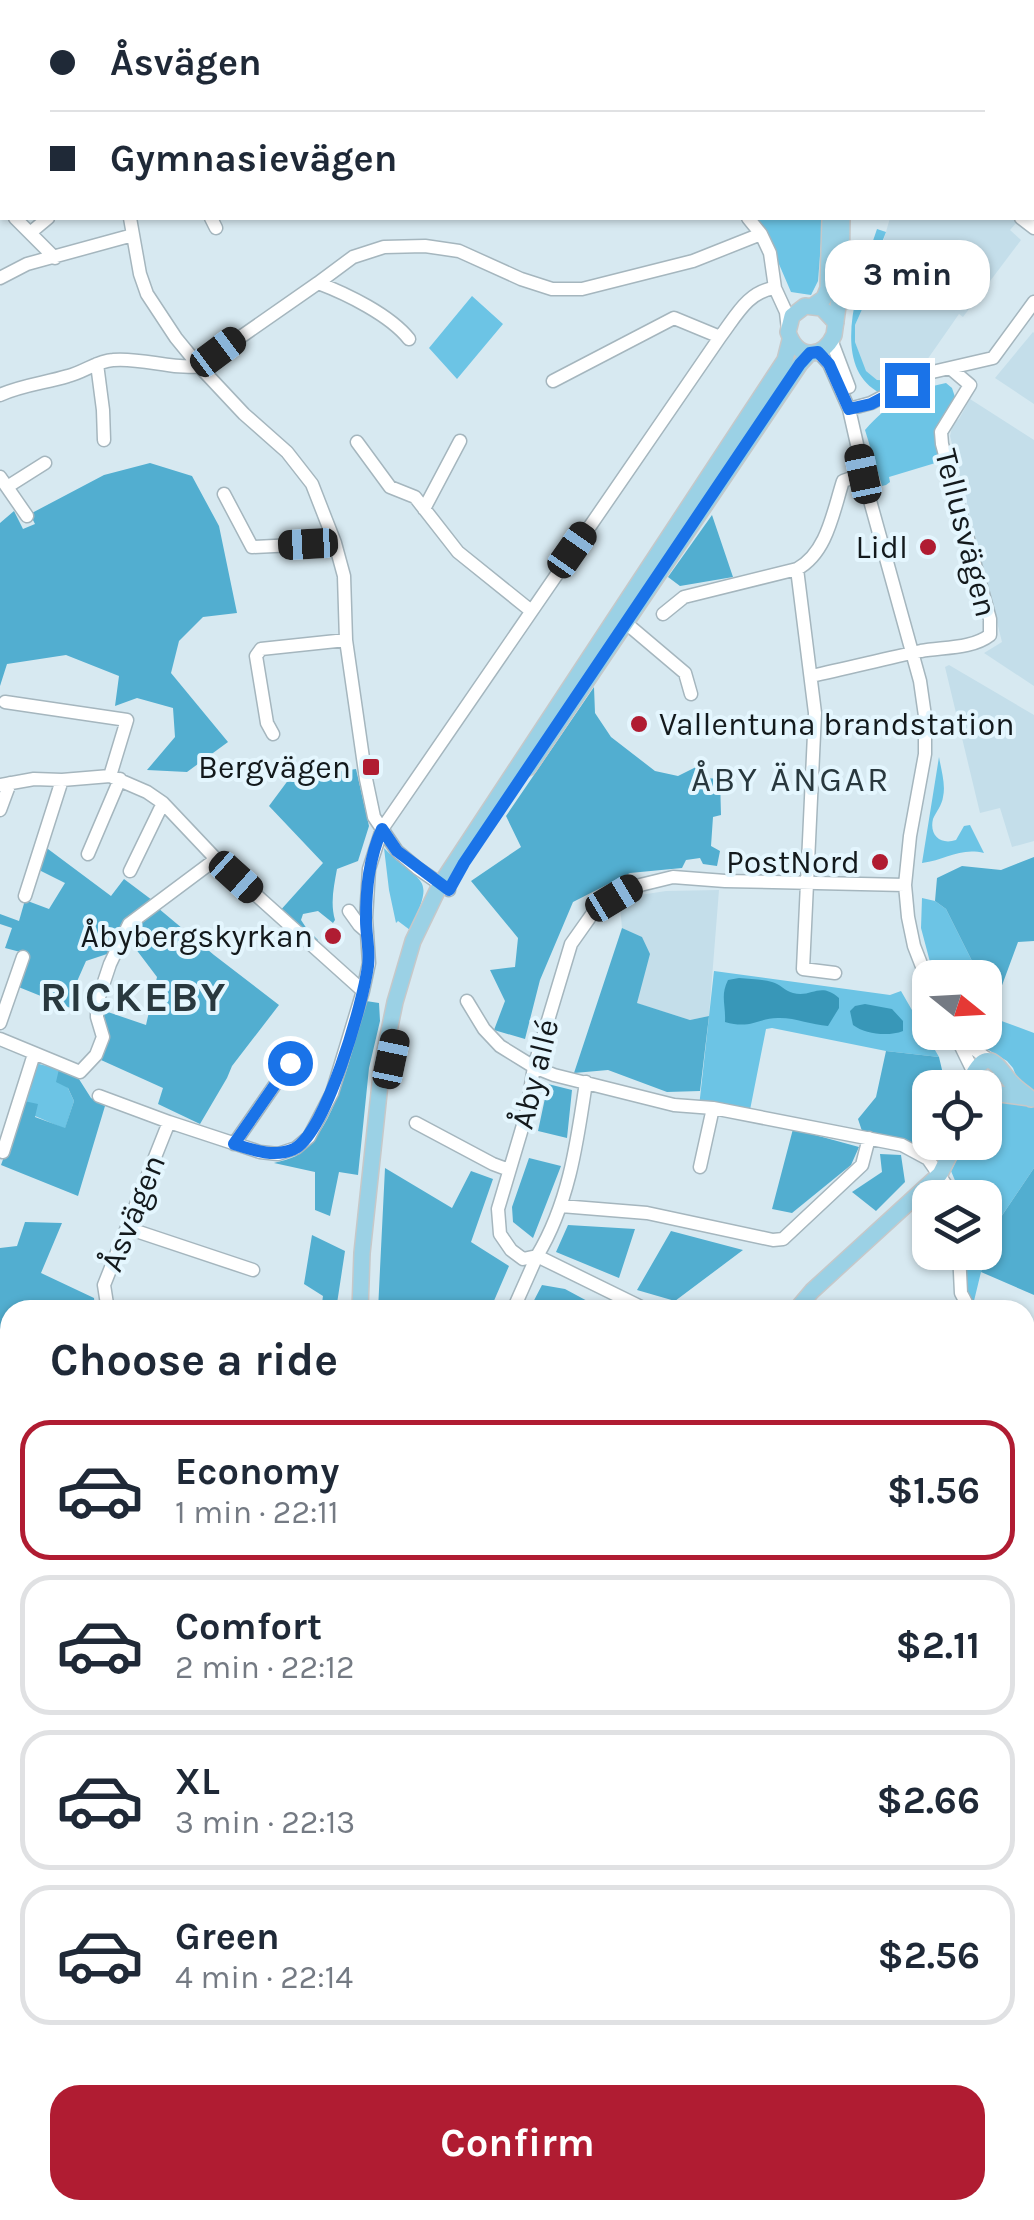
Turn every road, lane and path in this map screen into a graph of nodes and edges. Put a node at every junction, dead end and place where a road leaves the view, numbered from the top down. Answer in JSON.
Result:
{"nodes":[{"id":1,"x":17,"y":220,"type":"edge"},
{"id":2,"x":46,"y":220,"type":"edge"},
{"id":3,"x":130,"y":220,"type":"edge"},
{"id":4,"x":750,"y":220,"type":"edge"},
{"id":5,"x":830,"y":220,"type":"edge"},
{"id":6,"x":842,"y":220,"type":"edge"},
{"id":7,"x":30,"y":234,"type":"junction"},
{"id":8,"x":761,"y":234,"type":"junction"},
{"id":9,"x":133,"y":235,"type":"junction"},
{"id":10,"x":55,"y":258,"type":"junction"},
{"id":11,"x":0,"y":278,"type":"edge"},
{"id":12,"x":318,"y":283,"type":"junction"},
{"id":13,"x":775,"y":288,"type":"junction"},
{"id":14,"x":1034,"y":302,"type":"edge"},
{"id":15,"x":810,"y":306,"type":"junction"},
{"id":16,"x":836,"y":323,"type":"junction"},
{"id":17,"x":789,"y":336,"type":"junction"},
{"id":18,"x":720,"y":337,"type":"junction"},
{"id":19,"x":408,"y":339,"type":"dead end"},
{"id":20,"x":832,"y":342,"type":"junction"},
{"id":21,"x":814,"y":353,"type":"junction"},
{"id":22,"x":97,"y":364,"type":"junction"},
{"id":23,"x":199,"y":366,"type":"junction"},
{"id":24,"x":950,"y":368,"type":"junction"},
{"id":25,"x":553,"y":381,"type":"dead end"},
{"id":26,"x":0,"y":394,"type":"edge"},
{"id":27,"x":849,"y":409,"type":"junction"},
{"id":28,"x":104,"y":440,"type":"dead end"},
{"id":29,"x":460,"y":441,"type":"dead end"},
{"id":30,"x":357,"y":442,"type":"dead end"},
{"id":31,"x":44,"y":463,"type":"dead end"},
{"id":32,"x":863,"y":474,"type":"junction"},
{"id":33,"x":3,"y":482,"type":"edge"},
{"id":34,"x":224,"y":494,"type":"dead end"},
{"id":35,"x":424,"y":508,"type":"junction"},
{"id":36,"x":26,"y":516,"type":"dead end"},
{"id":37,"x":335,"y":543,"type":"junction"},
{"id":38,"x":797,"y":569,"type":"junction"},
{"id":39,"x":530,"y":610,"type":"junction"},
{"id":40,"x":662,"y":614,"type":"dead end"},
{"id":41,"x":622,"y":619,"type":"junction"},
{"id":42,"x":346,"y":640,"type":"junction"},
{"id":43,"x":913,"y":653,"type":"junction"},
{"id":44,"x":811,"y":676,"type":"junction"},
{"id":45,"x":692,"y":694,"type":"dead end"},
{"id":46,"x":5,"y":702,"type":"dead end"},
{"id":47,"x":273,"y":734,"type":"dead end"},
{"id":48,"x":115,"y":778,"type":"junction"},
{"id":49,"x":62,"y":780,"type":"junction"},
{"id":50,"x":5,"y":784,"type":"edge"},
{"id":51,"x":163,"y":803,"type":"junction"},
{"id":52,"x":0,"y":810,"type":"edge"},
{"id":53,"x":382,"y":829,"type":"junction"},
{"id":54,"x":88,"y":854,"type":"dead end"},
{"id":55,"x":216,"y":860,"type":"junction"},
{"id":56,"x":130,"y":871,"type":"dead end"},
{"id":57,"x":806,"y":883,"type":"junction"},
{"id":58,"x":905,"y":885,"type":"junction"},
{"id":59,"x":444,"y":887,"type":"junction"},
{"id":60,"x":25,"y":896,"type":"dead end"},
{"id":61,"x":350,"y":911,"type":"dead end"},
{"id":62,"x":367,"y":932,"type":"junction"},
{"id":63,"x":22,"y":957,"type":"dead end"},
{"id":64,"x":919,"y":960,"type":"edge"},
{"id":65,"x":835,"y":973,"type":"dead end"},
{"id":66,"x":363,"y":990,"type":"junction"},
{"id":67,"x":467,"y":1001,"type":"dead end"},
{"id":68,"x":0,"y":1023,"type":"edge"},
{"id":69,"x":0,"y":1039,"type":"edge"},
{"id":70,"x":976,"y":1050,"type":"edge"},
{"id":71,"x":34,"y":1054,"type":"junction"},
{"id":72,"x":990,"y":1061,"type":"junction"},
{"id":73,"x":290,"y":1063,"type":"dead end"},
{"id":74,"x":534,"y":1067,"type":"junction"},
{"id":75,"x":978,"y":1070,"type":"edge"},
{"id":76,"x":1005,"y":1073,"type":"junction"},
{"id":77,"x":586,"y":1082,"type":"junction"},
{"id":78,"x":1002,"y":1083,"type":"edge"},
{"id":79,"x":1002,"y":1092,"type":"edge"},
{"id":80,"x":99,"y":1096,"type":"dead end"},
{"id":81,"x":1032,"y":1099,"type":"edge"},
{"id":82,"x":713,"y":1108,"type":"junction"},
{"id":83,"x":169,"y":1122,"type":"junction"},
{"id":84,"x":416,"y":1123,"type":"dead end"},
{"id":85,"x":869,"y":1138,"type":"junction"},
{"id":86,"x":234,"y":1144,"type":"junction"},
{"id":87,"x":3,"y":1152,"type":"dead end"},
{"id":88,"x":947,"y":1160,"type":"edge"},
{"id":89,"x":700,"y":1166,"type":"dead end"},
{"id":90,"x":509,"y":1170,"type":"junction"},
{"id":91,"x":940,"y":1174,"type":"junction"},
{"id":92,"x":944,"y":1180,"type":"edge"},
{"id":93,"x":561,"y":1206,"type":"junction"},
{"id":94,"x":126,"y":1228,"type":"junction"},
{"id":95,"x":537,"y":1256,"type":"junction"},
{"id":96,"x":253,"y":1270,"type":"dead end"},
{"id":97,"x":958,"y":1270,"type":"edge"},
{"id":98,"x":106,"y":1300,"type":"edge"},
{"id":99,"x":363,"y":1300,"type":"edge"},
{"id":100,"x":517,"y":1300,"type":"edge"},
{"id":101,"x":619,"y":1300,"type":"edge"},
{"id":102,"x":804,"y":1300,"type":"edge"},
{"id":103,"x":963,"y":1300,"type":"edge"}],
"edges":[{"from":1,"to":7,"type":"street"},
{"from":2,"to":7,"type":"street"},
{"from":3,"to":9,"type":"street"},
{"from":4,"to":8,"type":"street"},
{"from":5,"to":15,"type":"main road"},
{"from":6,"to":16,"type":"main road"},
{"from":7,"to":10,"type":"street"},
{"from":8,"to":12,"type":"street"},
{"from":8,"to":13,"type":"street"},
{"from":9,"to":10,"type":"street"},
{"from":9,"to":23,"type":"street"},
{"from":10,"to":11,"type":"street"},
{"from":12,"to":19,"type":"street"},
{"from":12,"to":23,"type":"street"},
{"from":13,"to":15,"type":"street"},
{"from":13,"to":17,"type":"street"},
{"from":13,"to":18,"type":"street"},
{"from":14,"to":24,"type":"street"},
{"from":15,"to":16,"type":"main road"},
{"from":15,"to":17,"type":"main road"},
{"from":16,"to":20,"type":"main road"},
{"from":17,"to":21,"type":"main road"},
{"from":17,"to":41,"type":"main road"},
{"from":18,"to":25,"type":"street"},
{"from":18,"to":39,"type":"street"},
{"from":20,"to":21,"type":"main road"},
{"from":20,"to":27,"type":"street"},
{"from":21,"to":27,"type":"street"},
{"from":21,"to":41,"type":"main road"},
{"from":22,"to":23,"type":"street"},
{"from":22,"to":26,"type":"street"},
{"from":22,"to":28,"type":"street"},
{"from":23,"to":37,"type":"street"},
{"from":24,"to":27,"type":"street"},
{"from":24,"to":43,"type":"street","name":"Tellusvägen"},
{"from":27,"to":32,"type":"street"},
{"from":29,"to":35,"type":"street"},
{"from":30,"to":35,"type":"street"},
{"from":31,"to":33,"type":"street"},
{"from":32,"to":38,"type":"street"},
{"from":32,"to":43,"type":"street"},
{"from":33,"to":36,"type":"street"},
{"from":34,"to":37,"type":"street"},
{"from":35,"to":39,"type":"street"},
{"from":37,"to":42,"type":"street"},
{"from":38,"to":40,"type":"street"},
{"from":38,"to":44,"type":"street"},
{"from":39,"to":53,"type":"street"},
{"from":41,"to":45,"type":"street"},
{"from":41,"to":59,"type":"main road"},
{"from":42,"to":47,"type":"street"},
{"from":42,"to":53,"type":"street"},
{"from":43,"to":44,"type":"street"},
{"from":43,"to":58,"type":"street"},
{"from":44,"to":57,"type":"street"},
{"from":46,"to":48,"type":"street"},
{"from":48,"to":49,"type":"street"},
{"from":48,"to":51,"type":"street"},
{"from":48,"to":54,"type":"street"},
{"from":49,"to":50,"type":"street"},
{"from":49,"to":60,"type":"street"},
{"from":50,"to":52,"type":"street"},
{"from":51,"to":55,"type":"street"},
{"from":51,"to":56,"type":"street"},
{"from":53,"to":59,"type":"street"},
{"from":53,"to":62,"type":"street","name":"Åsvägen"},
{"from":55,"to":66,"type":"street"},
{"from":55,"to":71,"type":"street"},
{"from":57,"to":58,"type":"street","name":"Åby allé"},
{"from":57,"to":65,"type":"street"},
{"from":57,"to":74,"type":"street","name":"Åby allé"},
{"from":58,"to":64,"type":"street"},
{"from":59,"to":99,"type":"main road"},
{"from":61,"to":62,"type":"street"},
{"from":62,"to":66,"type":"street","name":"Åsvägen"},
{"from":63,"to":68,"type":"street"},
{"from":66,"to":86,"type":"street","name":"Åsvägen"},
{"from":67,"to":74,"type":"street"},
{"from":69,"to":71,"type":"street"},
{"from":70,"to":72,"type":"street"},
{"from":71,"to":87,"type":"street"},
{"from":72,"to":75,"type":"main road"},
{"from":72,"to":76,"type":"main road"},
{"from":73,"to":86,"type":"street"},
{"from":74,"to":77,"type":"street"},
{"from":74,"to":90,"type":"street","name":"Åby allé"},
{"from":76,"to":78,"type":"main road"},
{"from":76,"to":81,"type":"main road"},
{"from":77,"to":82,"type":"street"},
{"from":77,"to":93,"type":"street","name":"Åby allé"},
{"from":79,"to":81,"type":"main road"},
{"from":80,"to":83,"type":"street","name":"Åsvägen"},
{"from":82,"to":85,"type":"street"},
{"from":82,"to":89,"type":"street"},
{"from":83,"to":86,"type":"street","name":"Åsvägen"},
{"from":83,"to":94,"type":"street","name":"Åsvägen"},
{"from":84,"to":90,"type":"street"},
{"from":85,"to":91,"type":"street"},
{"from":85,"to":93,"type":"street"},
{"from":88,"to":91,"type":"main road"},
{"from":90,"to":95,"type":"street","name":"Åby allé"},
{"from":91,"to":92,"type":"street"},
{"from":91,"to":102,"type":"main road"},
{"from":93,"to":95,"type":"street","name":"Åby allé"},
{"from":94,"to":96,"type":"street"},
{"from":94,"to":98,"type":"street","name":"Åsvägen"},
{"from":95,"to":100,"type":"street"},
{"from":95,"to":101,"type":"street"},
{"from":97,"to":103,"type":"street"}]}
